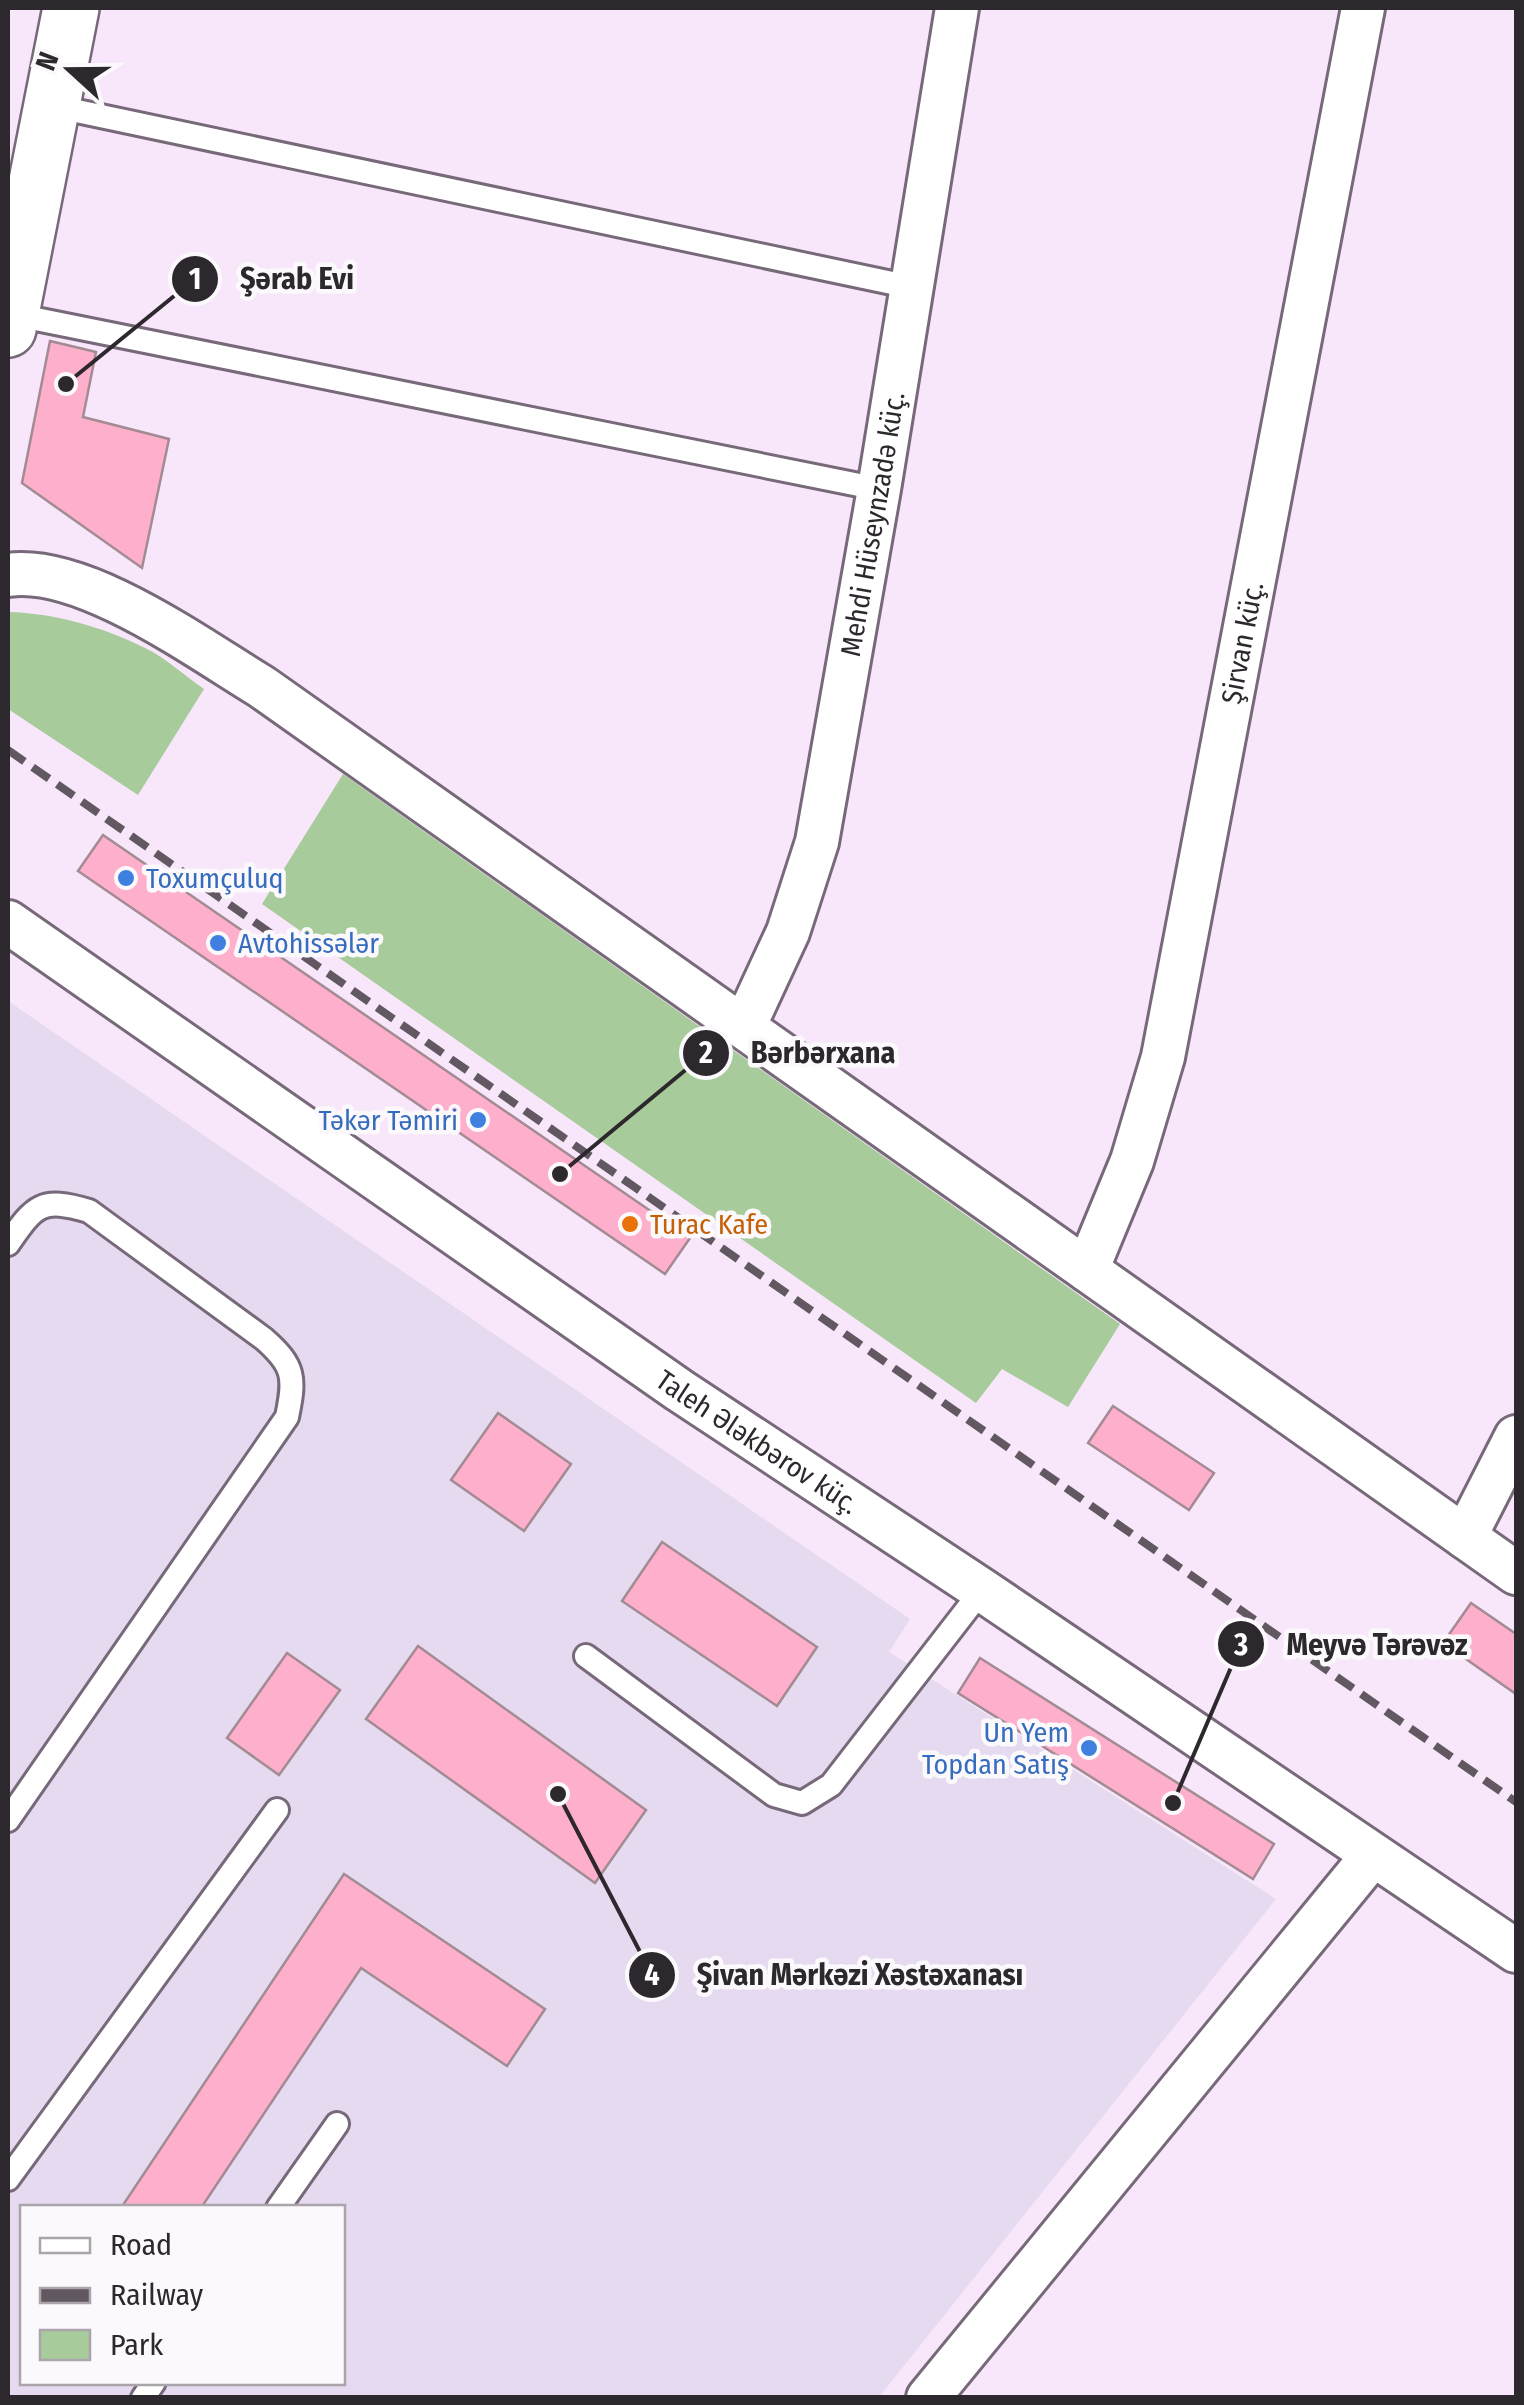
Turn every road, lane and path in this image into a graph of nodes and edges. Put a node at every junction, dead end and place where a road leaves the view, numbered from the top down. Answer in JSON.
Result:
{"nodes":[{"id":1,"x":71,"y":8,"type":"edge"},
{"id":2,"x":957,"y":8,"type":"edge"},
{"id":3,"x":1363,"y":8,"type":"edge"},
{"id":4,"x":54,"y":106,"type":"junction"},
{"id":5,"x":912,"y":287,"type":"junction"},
{"id":6,"x":9,"y":322,"type":"edge"},
{"id":7,"x":880,"y":489,"type":"junction"},
{"id":8,"x":8,"y":575,"type":"edge"},
{"id":9,"x":8,"y":922,"type":"edge"},
{"id":10,"x":744,"y":1027,"type":"junction"},
{"id":11,"x":8,"y":1244,"type":"edge"},
{"id":12,"x":1087,"y":1270,"type":"junction"},
{"id":13,"x":1516,"y":1437,"type":"edge"},
{"id":14,"x":1465,"y":1537,"type":"junction"},
{"id":15,"x":1516,"y":1573,"type":"edge"},
{"id":16,"x":982,"y":1590,"type":"junction"},
{"id":17,"x":586,"y":1656,"type":"dead end"},
{"id":18,"x":277,"y":1810,"type":"dead end"},
{"id":19,"x":8,"y":1820,"type":"edge"},
{"id":20,"x":1372,"y":1854,"type":"junction"},
{"id":21,"x":1516,"y":1951,"type":"edge"},
{"id":22,"x":337,"y":2124,"type":"dead end"},
{"id":23,"x":8,"y":2179,"type":"edge"},
{"id":24,"x":280,"y":2205,"type":"edge"},
{"id":25,"x":928,"y":2398,"type":"edge"}],
"edges":[{"from":1,"to":4,"type":"main road"},
{"from":2,"to":5,"type":"street","name":"Mehdi Hüseynzadə küç."},
{"from":3,"to":12,"type":"street","name":"Şirvan küç."},
{"from":4,"to":5,"type":"lane"},
{"from":4,"to":6,"type":"main road"},
{"from":5,"to":7,"type":"street","name":"Mehdi Hüseynzadə küç."},
{"from":6,"to":7,"type":"lane"},
{"from":7,"to":10,"type":"street","name":"Mehdi Hüseynzadə küç."},
{"from":8,"to":10,"type":"street"},
{"from":9,"to":16,"type":"street","name":"Taleh Ələkbərov küç."},
{"from":10,"to":12,"type":"street"},
{"from":11,"to":19,"type":"lane"},
{"from":12,"to":14,"type":"street"},
{"from":13,"to":14,"type":"street"},
{"from":14,"to":15,"type":"street"},
{"from":16,"to":17,"type":"lane"},
{"from":16,"to":20,"type":"street","name":"Taleh Ələkbərov küç."},
{"from":18,"to":23,"type":"lane"},
{"from":20,"to":21,"type":"street","name":"Taleh Ələkbərov küç."},
{"from":20,"to":25,"type":"street"},
{"from":22,"to":24,"type":"lane"}]}
